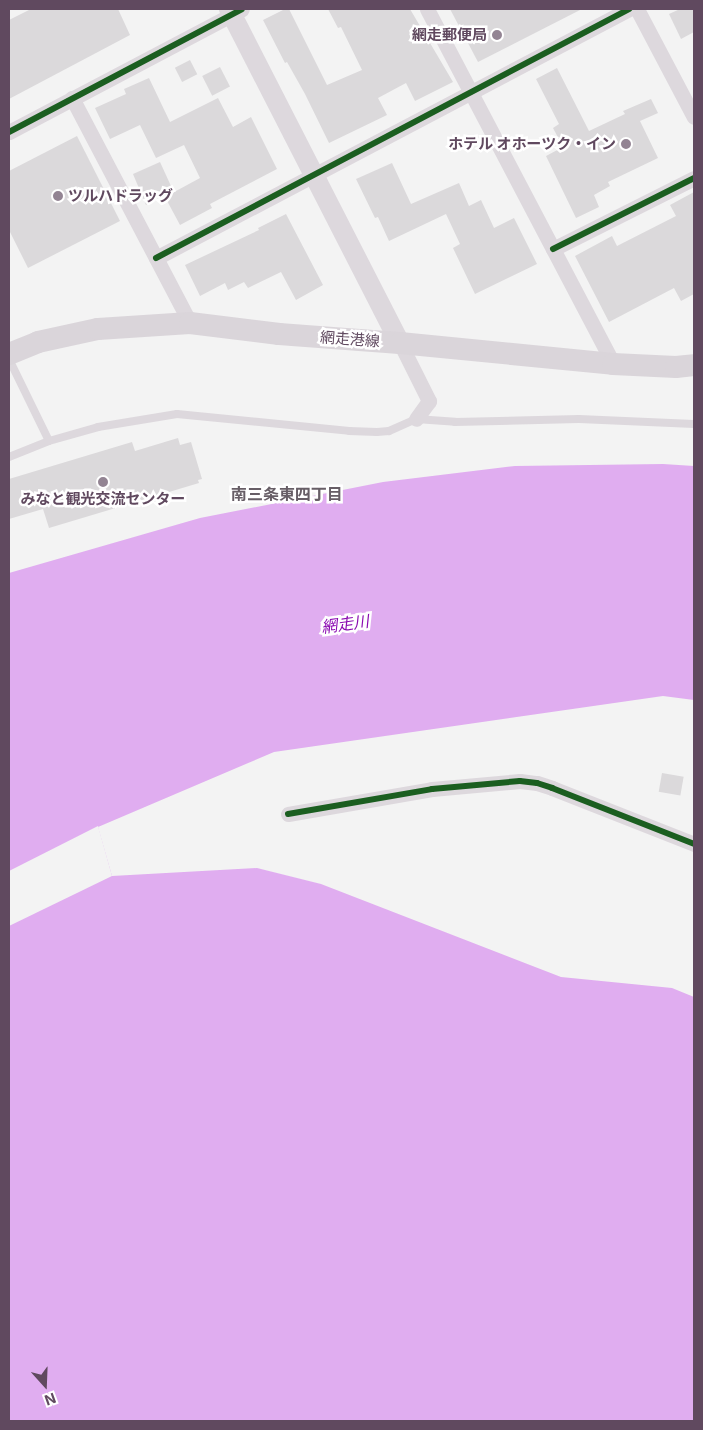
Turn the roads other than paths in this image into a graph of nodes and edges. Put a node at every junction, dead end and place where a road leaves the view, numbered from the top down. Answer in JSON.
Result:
{"nodes":[{"id":1,"x":427,"y":9,"type":"edge"},
{"id":2,"x":629,"y":9,"type":"edge"},
{"id":3,"x":637,"y":9,"type":"edge"},
{"id":4,"x":234,"y":11,"type":"edge"},
{"id":5,"x":470,"y":91,"type":"junction"},
{"id":6,"x":72,"y":98,"type":"junction"},
{"id":7,"x":694,"y":117,"type":"edge"},
{"id":8,"x":9,"y":132,"type":"edge"},
{"id":9,"x":314,"y":174,"type":"junction"},
{"id":10,"x":694,"y":178,"type":"edge"},
{"id":11,"x":553,"y":250,"type":"junction"},
{"id":12,"x":156,"y":258,"type":"junction"},
{"id":13,"x":190,"y":323,"type":"junction"},
{"id":14,"x":400,"y":343,"type":"junction"},
{"id":15,"x":9,"y":354,"type":"edge"},
{"id":16,"x":9,"y":360,"type":"edge"},
{"id":17,"x":613,"y":364,"type":"junction"},
{"id":18,"x":694,"y":365,"type":"edge"},
{"id":19,"x":416,"y":418,"type":"junction"},
{"id":20,"x":694,"y":424,"type":"edge"},
{"id":21,"x":49,"y":441,"type":"junction"},
{"id":22,"x":9,"y":457,"type":"edge"},
{"id":23,"x":288,"y":814,"type":"dead end"},
{"id":24,"x":694,"y":844,"type":"edge"}],
"edges":[{"from":1,"to":5,"type":"street"},
{"from":2,"to":5,"type":"street"},
{"from":3,"to":7,"type":"street"},
{"from":4,"to":6,"type":"street"},
{"from":4,"to":9,"type":"street"},
{"from":5,"to":9,"type":"street"},
{"from":5,"to":11,"type":"street"},
{"from":6,"to":8,"type":"street"},
{"from":6,"to":12,"type":"street"},
{"from":9,"to":12,"type":"street"},
{"from":9,"to":14,"type":"street"},
{"from":10,"to":11,"type":"street"},
{"from":11,"to":17,"type":"street"},
{"from":12,"to":13,"type":"street"},
{"from":13,"to":14,"type":"main road","name":"網走港線"},
{"from":13,"to":15,"type":"main road","name":"網走港線"},
{"from":14,"to":17,"type":"main road","name":"網走港線"},
{"from":14,"to":19,"type":"street"},
{"from":16,"to":21,"type":"lane"},
{"from":17,"to":18,"type":"main road","name":"網走港線"},
{"from":19,"to":20,"type":"lane"},
{"from":19,"to":21,"type":"lane"},
{"from":21,"to":22,"type":"lane"},
{"from":23,"to":24,"type":"street"}]}
